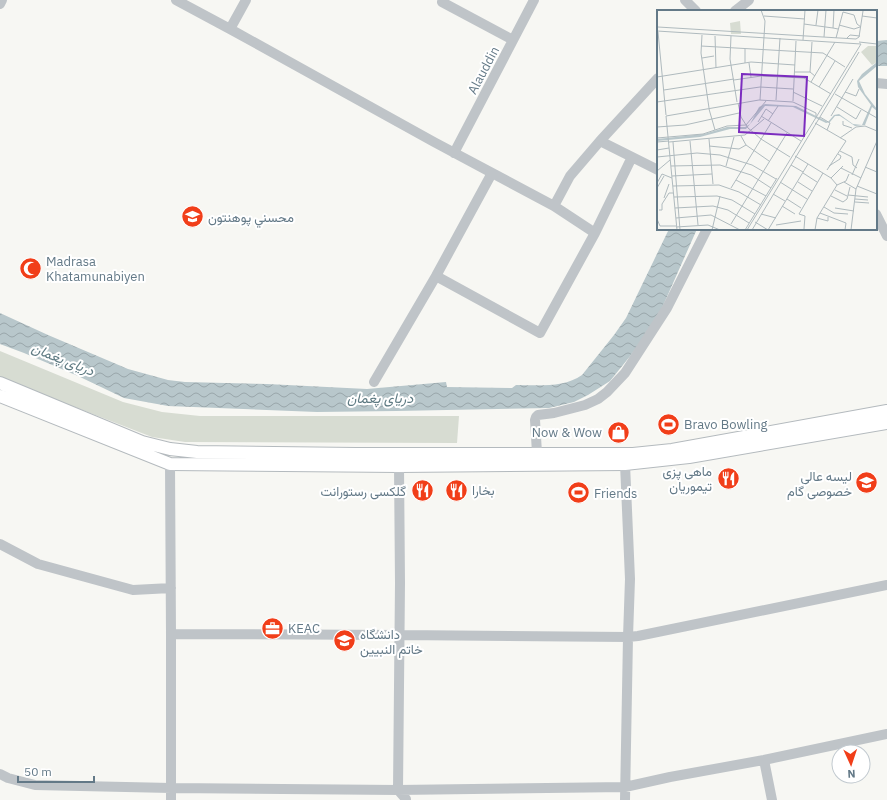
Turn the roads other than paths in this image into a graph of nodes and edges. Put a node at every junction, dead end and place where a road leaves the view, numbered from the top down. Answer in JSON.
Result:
{"nodes":[{"id":1,"x":2,"y":0,"type":"edge"},
{"id":2,"x":176,"y":0,"type":"edge"},
{"id":3,"x":246,"y":0,"type":"edge"},
{"id":4,"x":534,"y":0,"type":"edge"},
{"id":5,"x":685,"y":0,"type":"edge"},
{"id":6,"x":749,"y":0,"type":"edge"},
{"id":7,"x":442,"y":2,"type":"dead end"},
{"id":8,"x":0,"y":4,"type":"edge"},
{"id":9,"x":695,"y":10,"type":"edge"},
{"id":10,"x":736,"y":10,"type":"edge"},
{"id":11,"x":230,"y":28,"type":"junction"},
{"id":12,"x":513,"y":40,"type":"junction"},
{"id":13,"x":657,"y":79,"type":"edge"},
{"id":14,"x":877,"y":83,"type":"edge"},
{"id":15,"x":887,"y":84,"type":"edge"},
{"id":16,"x":600,"y":141,"type":"junction"},
{"id":17,"x":454,"y":153,"type":"junction"},
{"id":18,"x":632,"y":157,"type":"junction"},
{"id":19,"x":657,"y":170,"type":"edge"},
{"id":20,"x":492,"y":174,"type":"junction"},
{"id":21,"x":554,"y":206,"type":"junction"},
{"id":22,"x":877,"y":216,"type":"edge"},
{"id":23,"x":706,"y":230,"type":"edge"},
{"id":24,"x":595,"y":233,"type":"junction"},
{"id":25,"x":887,"y":236,"type":"edge"},
{"id":26,"x":436,"y":276,"type":"junction"},
{"id":27,"x":374,"y":382,"type":"dead end"},
{"id":28,"x":0,"y":383,"type":"edge"},
{"id":29,"x":0,"y":396,"type":"edge"},
{"id":30,"x":887,"y":411,"type":"edge"},
{"id":31,"x":887,"y":423,"type":"edge"},
{"id":32,"x":537,"y":453,"type":"junction"},
{"id":33,"x":455,"y":460,"type":"junction"},
{"id":34,"x":170,"y":464,"type":"junction"},
{"id":35,"x":625,"y":464,"type":"junction"},
{"id":36,"x":399,"y":466,"type":"junction"},
{"id":37,"x":0,"y":544,"type":"edge"},
{"id":38,"x":887,"y":585,"type":"edge"},
{"id":39,"x":171,"y":588,"type":"junction"},
{"id":40,"x":172,"y":634,"type":"junction"},
{"id":41,"x":400,"y":634,"type":"junction"},
{"id":42,"x":628,"y":637,"type":"junction"},
{"id":43,"x":887,"y":734,"type":"edge"},
{"id":44,"x":764,"y":760,"type":"junction"},
{"id":45,"x":0,"y":774,"type":"edge"},
{"id":46,"x":625,"y":787,"type":"junction"},
{"id":47,"x":172,"y":788,"type":"junction"},
{"id":48,"x":398,"y":790,"type":"junction"},
{"id":49,"x":171,"y":800,"type":"edge"},
{"id":50,"x":406,"y":800,"type":"edge"},
{"id":51,"x":625,"y":800,"type":"edge"},
{"id":52,"x":772,"y":800,"type":"edge"}],
"edges":[{"from":1,"to":8,"type":"street"},
{"from":2,"to":11,"type":"street"},
{"from":3,"to":11,"type":"street"},
{"from":4,"to":12,"type":"street","name":"Alauddin"},
{"from":5,"to":9,"type":"street"},
{"from":6,"to":10,"type":"street"},
{"from":7,"to":12,"type":"street"},
{"from":11,"to":17,"type":"street"},
{"from":12,"to":17,"type":"street","name":"Alauddin"},
{"from":13,"to":16,"type":"street"},
{"from":14,"to":15,"type":"street"},
{"from":16,"to":18,"type":"street"},
{"from":16,"to":21,"type":"street"},
{"from":17,"to":20,"type":"street"},
{"from":18,"to":19,"type":"street"},
{"from":18,"to":24,"type":"street"},
{"from":20,"to":21,"type":"street"},
{"from":20,"to":26,"type":"street"},
{"from":21,"to":24,"type":"street"},
{"from":22,"to":25,"type":"street"},
{"from":23,"to":32,"type":"street"},
{"from":24,"to":26,"type":"street"},
{"from":26,"to":27,"type":"street"},
{"from":28,"to":33,"type":"main road"},
{"from":29,"to":34,"type":"main road"},
{"from":30,"to":32,"type":"main road"},
{"from":31,"to":35,"type":"main road"},
{"from":32,"to":33,"type":"main road"},
{"from":33,"to":35,"type":"main road"},
{"from":33,"to":36,"type":"main road"},
{"from":34,"to":36,"type":"main road"},
{"from":34,"to":39,"type":"street"},
{"from":35,"to":42,"type":"street"},
{"from":36,"to":41,"type":"street"},
{"from":37,"to":39,"type":"street"},
{"from":38,"to":42,"type":"street"},
{"from":39,"to":40,"type":"street"},
{"from":40,"to":41,"type":"street"},
{"from":40,"to":47,"type":"street"},
{"from":41,"to":42,"type":"street"},
{"from":41,"to":48,"type":"street"},
{"from":42,"to":46,"type":"street"},
{"from":43,"to":44,"type":"street"},
{"from":44,"to":46,"type":"street"},
{"from":44,"to":52,"type":"street"},
{"from":45,"to":47,"type":"street"},
{"from":46,"to":48,"type":"street"},
{"from":46,"to":51,"type":"street"},
{"from":47,"to":48,"type":"street"},
{"from":47,"to":49,"type":"street"},
{"from":48,"to":50,"type":"street"}]}
